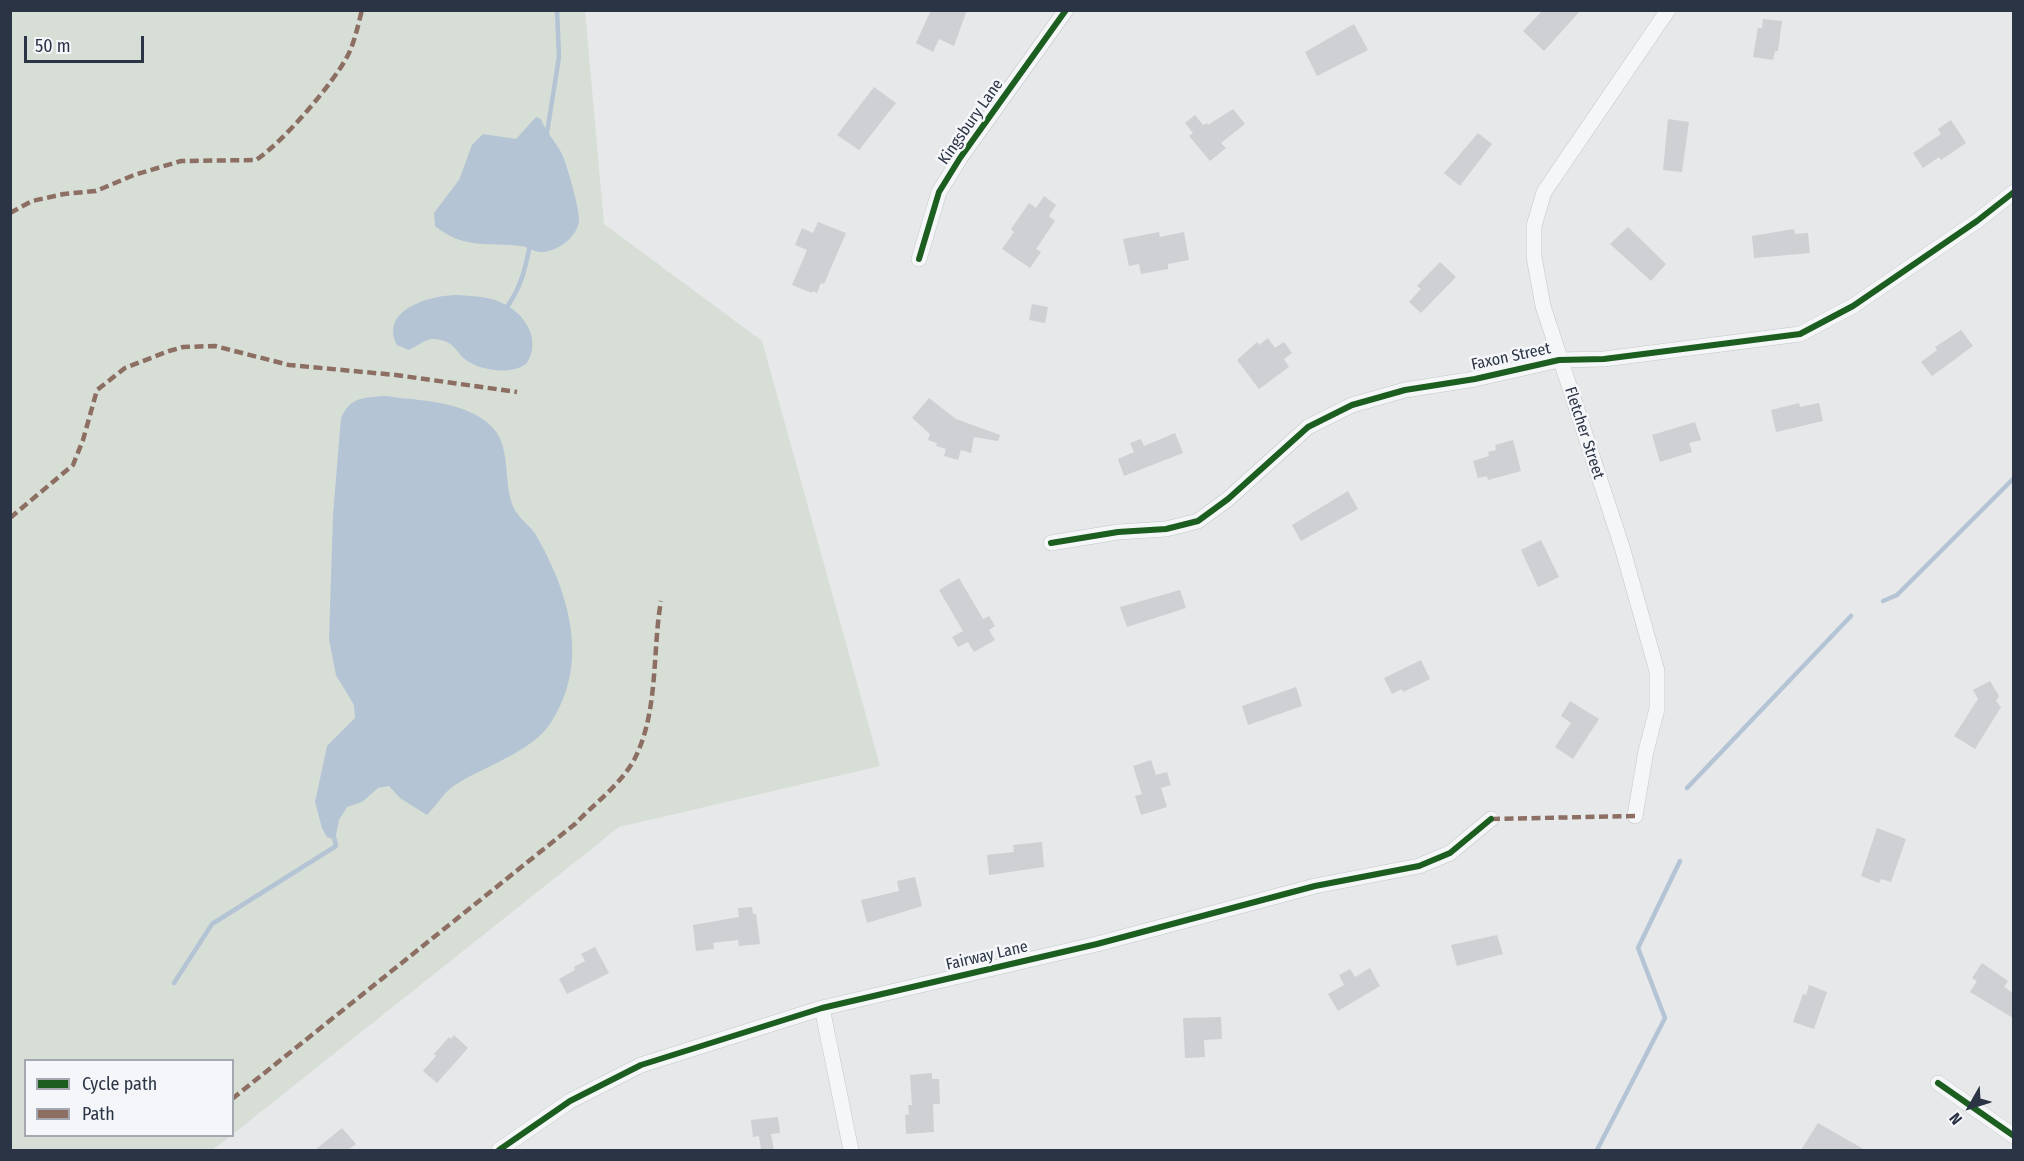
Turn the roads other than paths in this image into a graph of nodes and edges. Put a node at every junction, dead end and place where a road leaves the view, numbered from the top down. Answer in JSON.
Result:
{"nodes":[{"id":1,"x":1065,"y":10,"type":"edge"},
{"id":2,"x":1668,"y":10,"type":"edge"},
{"id":3,"x":2013,"y":192,"type":"edge"},
{"id":4,"x":919,"y":259,"type":"dead end"},
{"id":5,"x":1559,"y":360,"type":"junction"},
{"id":6,"x":1051,"y":543,"type":"dead end"},
{"id":7,"x":1635,"y":816,"type":"dead end"},
{"id":8,"x":1491,"y":819,"type":"dead end"},
{"id":9,"x":822,"y":1008,"type":"junction"},
{"id":10,"x":1938,"y":1083,"type":"dead end"},
{"id":11,"x":2013,"y":1136,"type":"edge"},
{"id":12,"x":499,"y":1150,"type":"edge"},
{"id":13,"x":851,"y":1150,"type":"edge"}],
"edges":[{"from":1,"to":4,"type":"street","name":"Kingsbury Lane"},
{"from":2,"to":5,"type":"street","name":"Fletcher Street"},
{"from":3,"to":5,"type":"street","name":"Faxon Street"},
{"from":5,"to":6,"type":"street","name":"Faxon Street"},
{"from":5,"to":7,"type":"street","name":"Fletcher Street"},
{"from":8,"to":9,"type":"street","name":"Fairway Lane"},
{"from":9,"to":12,"type":"street","name":"Fairway Lane"},
{"from":9,"to":13,"type":"street"},
{"from":10,"to":11,"type":"street"}]}
